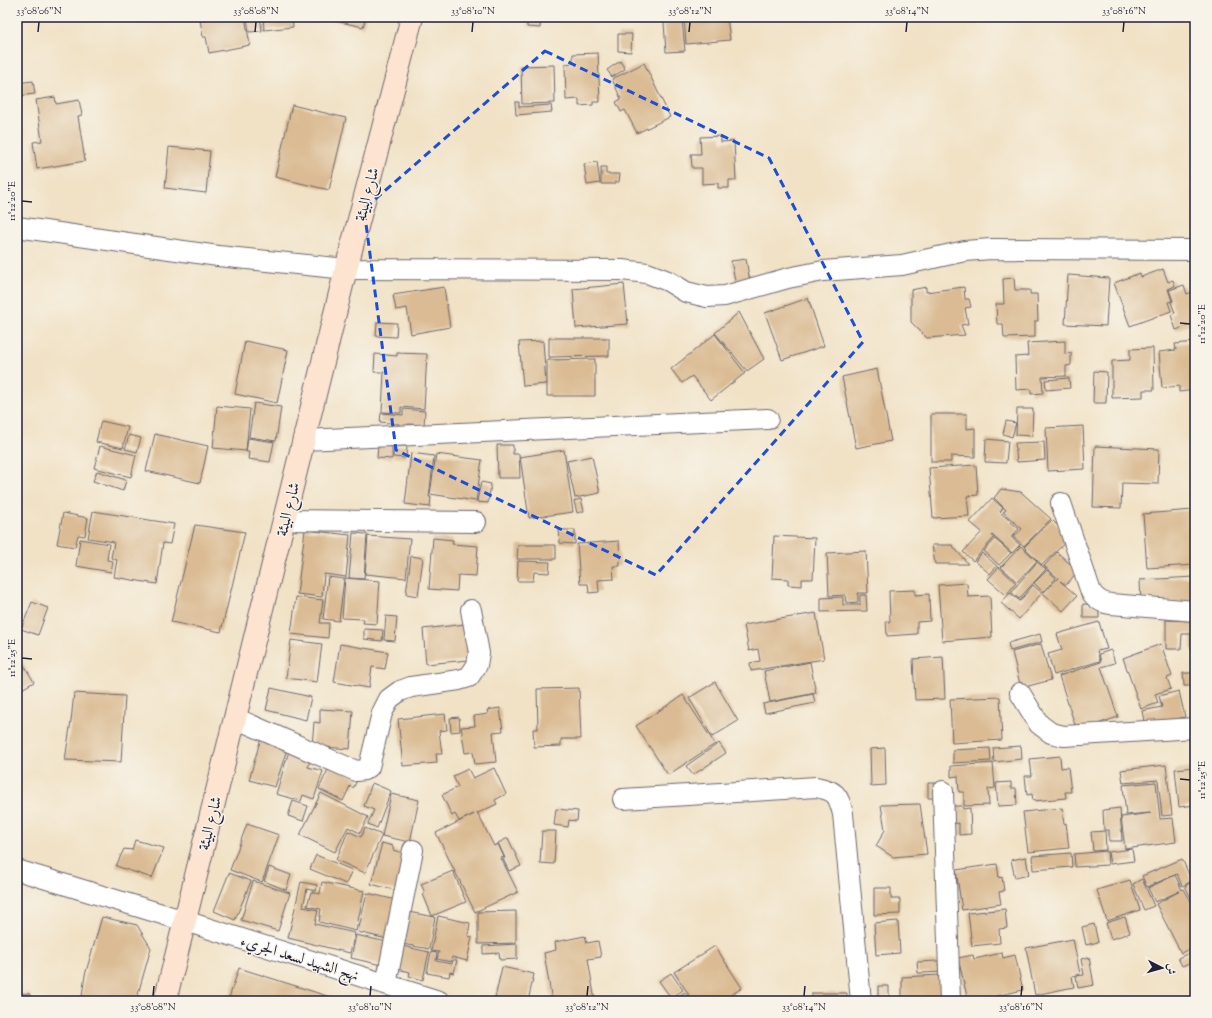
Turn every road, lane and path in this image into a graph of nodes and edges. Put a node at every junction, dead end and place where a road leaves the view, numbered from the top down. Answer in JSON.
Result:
{"nodes":[{"id":1,"x":412,"y":17,"type":"edge"},
{"id":2,"x":17,"y":227,"type":"edge"},
{"id":3,"x":1195,"y":250,"type":"edge"},
{"id":4,"x":346,"y":269,"type":"junction"},
{"id":5,"x":768,"y":419,"type":"dead end"},
{"id":6,"x":304,"y":440,"type":"junction"},
{"id":7,"x":1061,"y":503,"type":"dead end"},
{"id":8,"x":284,"y":520,"type":"junction"},
{"id":9,"x":476,"y":522,"type":"dead end"},
{"id":10,"x":471,"y":610,"type":"dead end"},
{"id":11,"x":1195,"y":610,"type":"edge"},
{"id":12,"x":1020,"y":693,"type":"dead end"},
{"id":13,"x":235,"y":718,"type":"junction"},
{"id":14,"x":1195,"y":728,"type":"edge"},
{"id":15,"x":943,"y":791,"type":"dead end"},
{"id":16,"x":623,"y":798,"type":"dead end"},
{"id":17,"x":413,"y":850,"type":"dead end"},
{"id":18,"x":17,"y":870,"type":"edge"},
{"id":19,"x":185,"y":921,"type":"junction"},
{"id":20,"x":386,"y":984,"type":"junction"},
{"id":21,"x":165,"y":1001,"type":"edge"},
{"id":22,"x":439,"y":1001,"type":"edge"},
{"id":23,"x":861,"y":1001,"type":"edge"},
{"id":24,"x":950,"y":1001,"type":"edge"}],
"edges":[{"from":1,"to":4,"type":"street","name":"شارع البيئة"},
{"from":2,"to":4,"type":"street"},
{"from":3,"to":4,"type":"street"},
{"from":4,"to":6,"type":"street","name":"شارع البيئة"},
{"from":5,"to":6,"type":"street"},
{"from":6,"to":8,"type":"street","name":"شارع البيئة"},
{"from":7,"to":11,"type":"street"},
{"from":8,"to":9,"type":"street"},
{"from":8,"to":13,"type":"street","name":"شارع البيئة"},
{"from":10,"to":13,"type":"street"},
{"from":12,"to":14,"type":"street"},
{"from":13,"to":19,"type":"street","name":"شارع البيئة"},
{"from":15,"to":24,"type":"street"},
{"from":16,"to":23,"type":"street"},
{"from":17,"to":20,"type":"street"},
{"from":18,"to":19,"type":"street","name":"نهج الشهيد لسعد الجريء"},
{"from":19,"to":20,"type":"street","name":"نهج الشهيد لسعد الجريء"},
{"from":19,"to":21,"type":"street","name":"شارع البيئة"},
{"from":20,"to":22,"type":"street","name":"نهج الشهيد لسعد الجريء"}]}
